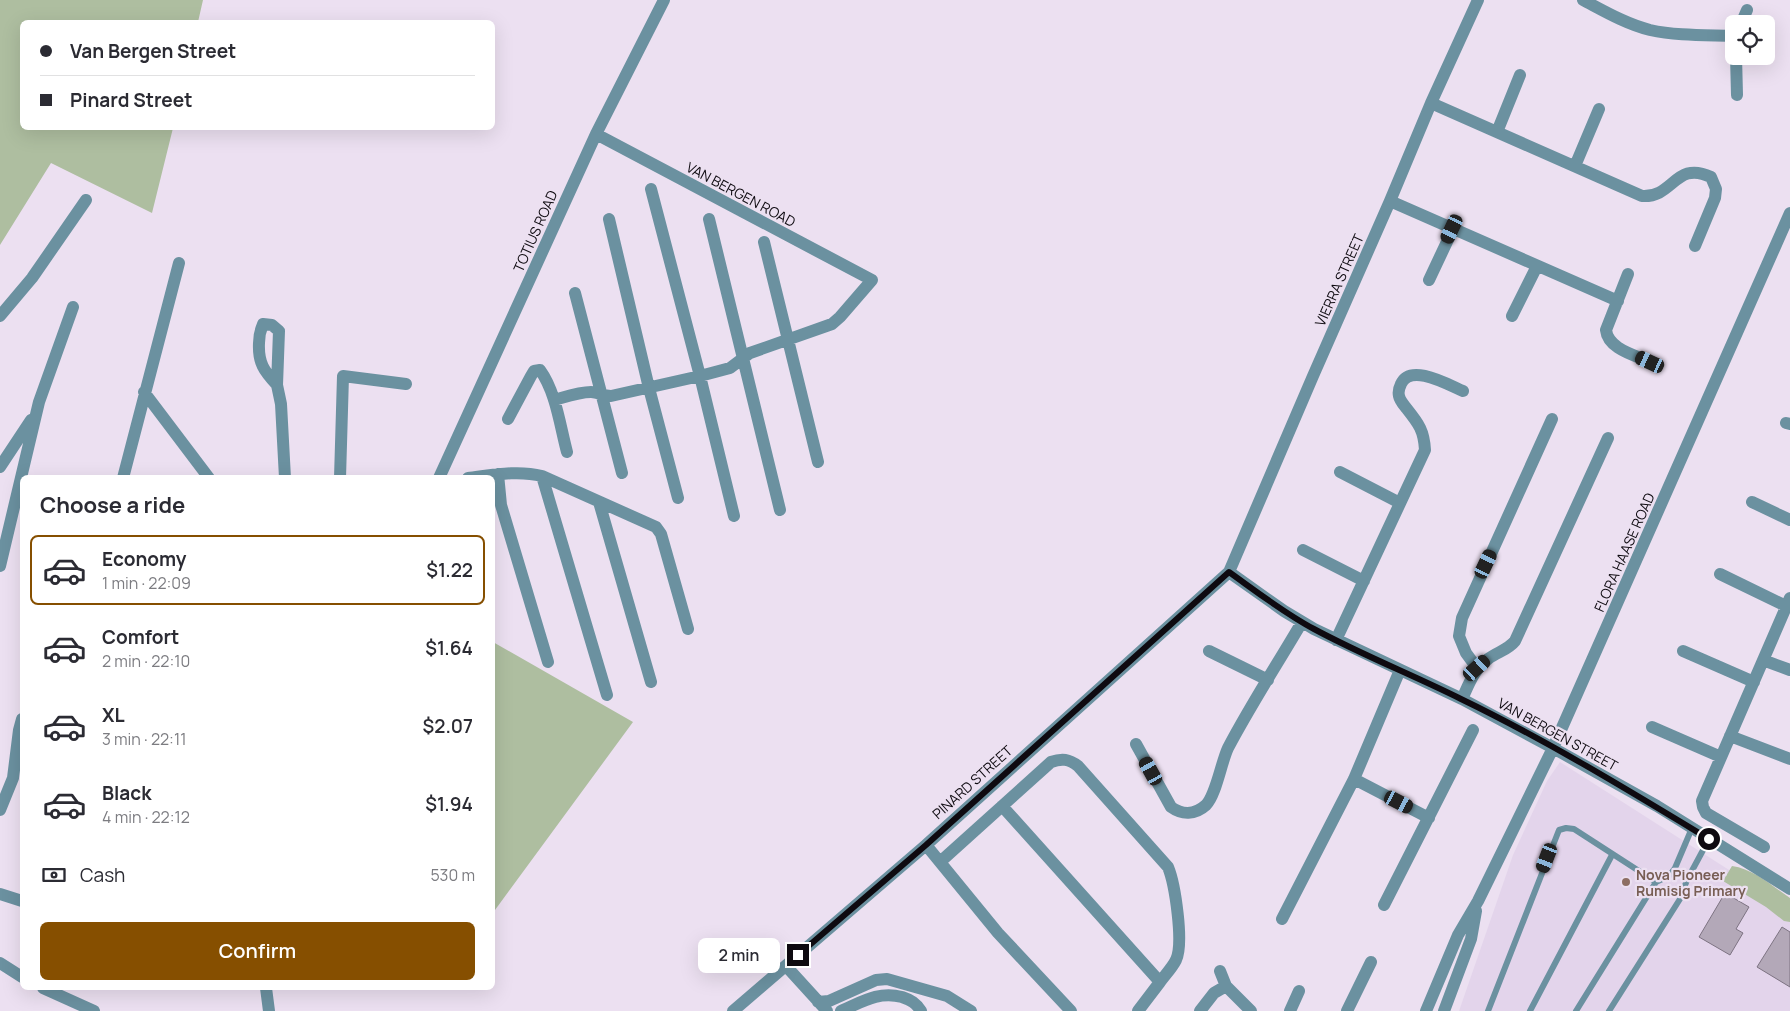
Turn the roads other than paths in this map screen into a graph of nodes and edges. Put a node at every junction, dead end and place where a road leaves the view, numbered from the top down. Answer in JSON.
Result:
{"nodes":[{"id":1,"x":664,"y":0,"type":"edge"},
{"id":2,"x":1478,"y":0,"type":"edge"},
{"id":3,"x":1587,"y":1,"type":"edge"},
{"id":4,"x":1747,"y":10,"type":"dead end"},
{"id":5,"x":1745,"y":15,"type":"edge"},
{"id":6,"x":1725,"y":36,"type":"edge"},
{"id":7,"x":1736,"y":65,"type":"edge"},
{"id":8,"x":1520,"y":75,"type":"dead end"},
{"id":9,"x":1737,"y":95,"type":"dead end"},
{"id":10,"x":1431,"y":103,"type":"junction"},
{"id":11,"x":1599,"y":110,"type":"dead end"},
{"id":12,"x":1497,"y":132,"type":"junction"},
{"id":13,"x":596,"y":134,"type":"junction"},
{"id":14,"x":1575,"y":166,"type":"junction"},
{"id":15,"x":651,"y":189,"type":"dead end"},
{"id":16,"x":86,"y":200,"type":"dead end"},
{"id":17,"x":1390,"y":201,"type":"junction"},
{"id":18,"x":1790,"y":213,"type":"edge"},
{"id":19,"x":609,"y":219,"type":"dead end"},
{"id":20,"x":709,"y":219,"type":"dead end"},
{"id":21,"x":1452,"y":229,"type":"junction"},
{"id":22,"x":764,"y":242,"type":"dead end"},
{"id":23,"x":1695,"y":246,"type":"dead end"},
{"id":24,"x":180,"y":264,"type":"dead end"},
{"id":25,"x":1538,"y":266,"type":"junction"},
{"id":26,"x":1628,"y":274,"type":"dead end"},
{"id":27,"x":1429,"y":280,"type":"dead end"},
{"id":28,"x":576,"y":293,"type":"dead end"},
{"id":29,"x":1618,"y":301,"type":"junction"},
{"id":30,"x":73,"y":307,"type":"dead end"},
{"id":31,"x":0,"y":316,"type":"edge"},
{"id":32,"x":1512,"y":316,"type":"dead end"},
{"id":33,"x":787,"y":341,"type":"junction"},
{"id":34,"x":743,"y":358,"type":"junction"},
{"id":35,"x":1650,"y":362,"type":"dead end"},
{"id":36,"x":700,"y":376,"type":"junction"},
{"id":37,"x":406,"y":384,"type":"dead end"},
{"id":38,"x":277,"y":385,"type":"dead end"},
{"id":39,"x":649,"y":388,"type":"junction"},
{"id":40,"x":1463,"y":391,"type":"dead end"},
{"id":41,"x":144,"y":392,"type":"junction"},
{"id":42,"x":602,"y":396,"type":"junction"},
{"id":43,"x":554,"y":400,"type":"junction"},
{"id":44,"x":40,"y":402,"type":"junction"},
{"id":45,"x":508,"y":419,"type":"dead end"},
{"id":46,"x":1552,"y":419,"type":"dead end"},
{"id":47,"x":1608,"y":438,"type":"dead end"},
{"id":48,"x":566,"y":452,"type":"dead end"},
{"id":49,"x":818,"y":462,"type":"dead end"},
{"id":50,"x":0,"y":467,"type":"edge"},
{"id":51,"x":1340,"y":472,"type":"dead end"},
{"id":52,"x":622,"y":473,"type":"dead end"},
{"id":53,"x":498,"y":474,"type":"junction"},
{"id":54,"x":22,"y":475,"type":"edge"},
{"id":55,"x":124,"y":475,"type":"edge"},
{"id":56,"x":207,"y":475,"type":"edge"},
{"id":57,"x":284,"y":475,"type":"edge"},
{"id":58,"x":340,"y":475,"type":"edge"},
{"id":59,"x":440,"y":475,"type":"edge"},
{"id":60,"x":490,"y":475,"type":"edge"},
{"id":61,"x":542,"y":476,"type":"junction"},
{"id":62,"x":20,"y":484,"type":"edge"},
{"id":63,"x":678,"y":498,"type":"dead end"},
{"id":64,"x":496,"y":500,"type":"edge"},
{"id":65,"x":599,"y":502,"type":"junction"},
{"id":66,"x":1752,"y":502,"type":"dead end"},
{"id":67,"x":1400,"y":503,"type":"junction"},
{"id":68,"x":780,"y":510,"type":"dead end"},
{"id":69,"x":734,"y":516,"type":"dead end"},
{"id":70,"x":1790,"y":520,"type":"edge"},
{"id":71,"x":1303,"y":550,"type":"dead end"},
{"id":72,"x":0,"y":566,"type":"edge"},
{"id":73,"x":1229,"y":572,"type":"junction"},
{"id":74,"x":1720,"y":574,"type":"dead end"},
{"id":75,"x":1364,"y":581,"type":"junction"},
{"id":76,"x":1788,"y":602,"type":"edge"},
{"id":77,"x":1302,"y":622,"type":"junction"},
{"id":78,"x":688,"y":629,"type":"dead end"},
{"id":79,"x":1336,"y":640,"type":"junction"},
{"id":80,"x":1209,"y":651,"type":"dead end"},
{"id":81,"x":1683,"y":651,"type":"dead end"},
{"id":82,"x":1763,"y":660,"type":"junction"},
{"id":83,"x":548,"y":662,"type":"dead end"},
{"id":84,"x":1477,"y":668,"type":"junction"},
{"id":85,"x":1400,"y":670,"type":"junction"},
{"id":86,"x":1790,"y":670,"type":"edge"},
{"id":87,"x":1268,"y":680,"type":"junction"},
{"id":88,"x":651,"y":682,"type":"dead end"},
{"id":89,"x":1754,"y":682,"type":"junction"},
{"id":90,"x":607,"y":695,"type":"dead end"},
{"id":91,"x":1462,"y":699,"type":"junction"},
{"id":92,"x":20,"y":726,"type":"edge"},
{"id":93,"x":1652,"y":727,"type":"dead end"},
{"id":94,"x":1473,"y":730,"type":"dead end"},
{"id":95,"x":1730,"y":736,"type":"junction"},
{"id":96,"x":1136,"y":744,"type":"dead end"},
{"id":97,"x":1553,"y":748,"type":"junction"},
{"id":98,"x":1721,"y":757,"type":"junction"},
{"id":99,"x":1790,"y":759,"type":"edge"},
{"id":100,"x":1354,"y":780,"type":"junction"},
{"id":101,"x":17,"y":785,"type":"edge"},
{"id":102,"x":1002,"y":806,"type":"junction"},
{"id":103,"x":0,"y":810,"type":"edge"},
{"id":104,"x":1429,"y":818,"type":"junction"},
{"id":105,"x":1692,"y":828,"type":"junction"},
{"id":106,"x":1709,"y":839,"type":"junction"},
{"id":107,"x":926,"y":845,"type":"junction"},
{"id":108,"x":1764,"y":847,"type":"dead end"},
{"id":109,"x":1612,"y":855,"type":"junction"},
{"id":110,"x":940,"y":862,"type":"junction"},
{"id":111,"x":1656,"y":882,"type":"junction"},
{"id":112,"x":1790,"y":889,"type":"edge"},
{"id":113,"x":0,"y":894,"type":"edge"},
{"id":114,"x":20,"y":900,"type":"edge"},
{"id":115,"x":1478,"y":901,"type":"junction"},
{"id":116,"x":1384,"y":905,"type":"dead end"},
{"id":117,"x":1282,"y":919,"type":"dead end"},
{"id":118,"x":1371,"y":962,"type":"dead end"},
{"id":119,"x":0,"y":963,"type":"edge"},
{"id":120,"x":786,"y":966,"type":"junction"},
{"id":121,"x":1220,"y":971,"type":"dead end"},
{"id":122,"x":20,"y":976,"type":"edge"},
{"id":123,"x":1160,"y":982,"type":"junction"},
{"id":124,"x":1226,"y":986,"type":"junction"},
{"id":125,"x":920,"y":988,"type":"junction"},
{"id":126,"x":48,"y":990,"type":"edge"},
{"id":127,"x":266,"y":990,"type":"edge"},
{"id":128,"x":1299,"y":991,"type":"dead end"},
{"id":129,"x":818,"y":1002,"type":"junction"},
{"id":130,"x":917,"y":1007,"type":"edge"},
{"id":131,"x":93,"y":1011,"type":"edge"},
{"id":132,"x":269,"y":1011,"type":"edge"},
{"id":133,"x":733,"y":1011,"type":"edge"},
{"id":134,"x":827,"y":1011,"type":"edge"},
{"id":135,"x":841,"y":1011,"type":"edge"},
{"id":136,"x":971,"y":1011,"type":"edge"},
{"id":137,"x":1071,"y":1011,"type":"edge"},
{"id":138,"x":1138,"y":1011,"type":"edge"},
{"id":139,"x":1200,"y":1011,"type":"edge"},
{"id":140,"x":1251,"y":1011,"type":"edge"},
{"id":141,"x":1290,"y":1011,"type":"edge"},
{"id":142,"x":1347,"y":1011,"type":"edge"},
{"id":143,"x":1426,"y":1011,"type":"edge"},
{"id":144,"x":1444,"y":1011,"type":"edge"},
{"id":145,"x":1488,"y":1011,"type":"edge"},
{"id":146,"x":1530,"y":1011,"type":"edge"},
{"id":147,"x":1576,"y":1011,"type":"edge"},
{"id":148,"x":1609,"y":1011,"type":"edge"}],
"edges":[{"from":1,"to":13,"type":"street","name":"TOTIUS ROAD"},
{"from":2,"to":10,"type":"street","name":"VIERRA STREET"},
{"from":3,"to":6,"type":"street"},
{"from":4,"to":5,"type":"street"},
{"from":7,"to":9,"type":"street"},
{"from":8,"to":12,"type":"street"},
{"from":10,"to":12,"type":"street"},
{"from":10,"to":17,"type":"street","name":"VIERRA STREET"},
{"from":11,"to":14,"type":"street"},
{"from":12,"to":14,"type":"street"},
{"from":13,"to":33,"type":"street","name":"VAN BERGEN ROAD"},
{"from":13,"to":59,"type":"street","name":"TOTIUS ROAD"},
{"from":14,"to":23,"type":"street"},
{"from":15,"to":36,"type":"street"},
{"from":16,"to":31,"type":"street"},
{"from":17,"to":21,"type":"street"},
{"from":17,"to":73,"type":"street","name":"VIERRA STREET"},
{"from":18,"to":97,"type":"street","name":"FLORA HAASE ROAD"},
{"from":19,"to":39,"type":"street"},
{"from":20,"to":34,"type":"street"},
{"from":21,"to":25,"type":"street"},
{"from":21,"to":27,"type":"street"},
{"from":22,"to":33,"type":"street"},
{"from":24,"to":41,"type":"street"},
{"from":25,"to":29,"type":"street"},
{"from":25,"to":32,"type":"street"},
{"from":26,"to":29,"type":"street"},
{"from":28,"to":42,"type":"street"},
{"from":29,"to":35,"type":"street"},
{"from":30,"to":44,"type":"street"},
{"from":33,"to":34,"type":"street"},
{"from":33,"to":49,"type":"street"},
{"from":34,"to":36,"type":"street"},
{"from":34,"to":68,"type":"street"},
{"from":36,"to":39,"type":"street"},
{"from":36,"to":69,"type":"street"},
{"from":37,"to":58,"type":"street"},
{"from":38,"to":57,"type":"street"},
{"from":39,"to":42,"type":"street"},
{"from":39,"to":63,"type":"street"},
{"from":40,"to":67,"type":"street"},
{"from":41,"to":55,"type":"street"},
{"from":41,"to":56,"type":"street"},
{"from":42,"to":43,"type":"street"},
{"from":42,"to":52,"type":"street"},
{"from":43,"to":45,"type":"street"},
{"from":43,"to":48,"type":"street"},
{"from":44,"to":50,"type":"street"},
{"from":44,"to":54,"type":"street"},
{"from":46,"to":84,"type":"street"},
{"from":47,"to":84,"type":"street"},
{"from":51,"to":67,"type":"street"},
{"from":53,"to":60,"type":"street"},
{"from":53,"to":61,"type":"street"},
{"from":53,"to":64,"type":"street"},
{"from":61,"to":65,"type":"street"},
{"from":61,"to":90,"type":"street"},
{"from":62,"to":72,"type":"street"},
{"from":64,"to":83,"type":"street"},
{"from":65,"to":78,"type":"street"},
{"from":65,"to":88,"type":"street"},
{"from":66,"to":70,"type":"street"},
{"from":67,"to":75,"type":"street"},
{"from":71,"to":75,"type":"street"},
{"from":73,"to":77,"type":"street","name":"VAN BERGEN STREET"},
{"from":73,"to":107,"type":"street","name":"PINARD STREET"},
{"from":74,"to":76,"type":"street"},
{"from":75,"to":79,"type":"street"},
{"from":76,"to":82,"type":"street"},
{"from":77,"to":79,"type":"street","name":"VAN BERGEN STREET"},
{"from":77,"to":87,"type":"street"},
{"from":79,"to":85,"type":"street","name":"VAN BERGEN STREET"},
{"from":80,"to":87,"type":"street"},
{"from":81,"to":89,"type":"street"},
{"from":82,"to":86,"type":"street"},
{"from":82,"to":89,"type":"street"},
{"from":84,"to":91,"type":"street"},
{"from":85,"to":91,"type":"street","name":"VAN BERGEN STREET"},
{"from":85,"to":100,"type":"street"},
{"from":87,"to":96,"type":"street"},
{"from":89,"to":95,"type":"street"},
{"from":91,"to":97,"type":"street","name":"VAN BERGEN STREET"},
{"from":92,"to":101,"type":"street"},
{"from":93,"to":98,"type":"street"},
{"from":94,"to":104,"type":"street"},
{"from":95,"to":98,"type":"street"},
{"from":95,"to":99,"type":"street"},
{"from":97,"to":105,"type":"street","name":"VAN BERGEN STREET"},
{"from":97,"to":115,"type":"street","name":"FLORA HAASE ROAD"},
{"from":98,"to":108,"type":"street"},
{"from":100,"to":104,"type":"street"},
{"from":100,"to":117,"type":"street"},
{"from":101,"to":103,"type":"street"},
{"from":102,"to":110,"type":"street"},
{"from":102,"to":123,"type":"street"},
{"from":102,"to":123,"type":"street"},
{"from":104,"to":116,"type":"street"},
{"from":105,"to":106,"type":"street","name":"VAN BERGEN STREET"},
{"from":105,"to":111,"type":"lane"},
{"from":106,"to":112,"type":"street","name":"VAN BERGEN STREET"},
{"from":106,"to":148,"type":"lane"},
{"from":107,"to":110,"type":"street"},
{"from":107,"to":120,"type":"street","name":"PINARD STREET"},
{"from":109,"to":111,"type":"lane"},
{"from":109,"to":145,"type":"lane"},
{"from":109,"to":146,"type":"lane"},
{"from":110,"to":137,"type":"street"},
{"from":111,"to":147,"type":"lane"},
{"from":113,"to":114,"type":"street"},
{"from":115,"to":143,"type":"street","name":"FLORA HAASE ROAD"},
{"from":115,"to":144,"type":"street","name":"FLORA HAASE ROAD"},
{"from":118,"to":142,"type":"street"},
{"from":119,"to":122,"type":"street"},
{"from":120,"to":129,"type":"street"},
{"from":120,"to":133,"type":"street","name":"PINARD STREET"},
{"from":121,"to":124,"type":"street"},
{"from":123,"to":138,"type":"street"},
{"from":124,"to":139,"type":"street"},
{"from":124,"to":140,"type":"street"},
{"from":125,"to":129,"type":"street"},
{"from":125,"to":130,"type":"street"},
{"from":125,"to":136,"type":"street"},
{"from":126,"to":131,"type":"street"},
{"from":127,"to":132,"type":"street"},
{"from":128,"to":141,"type":"street"},
{"from":129,"to":134,"type":"street"},
{"from":130,"to":135,"type":"street"}]}
